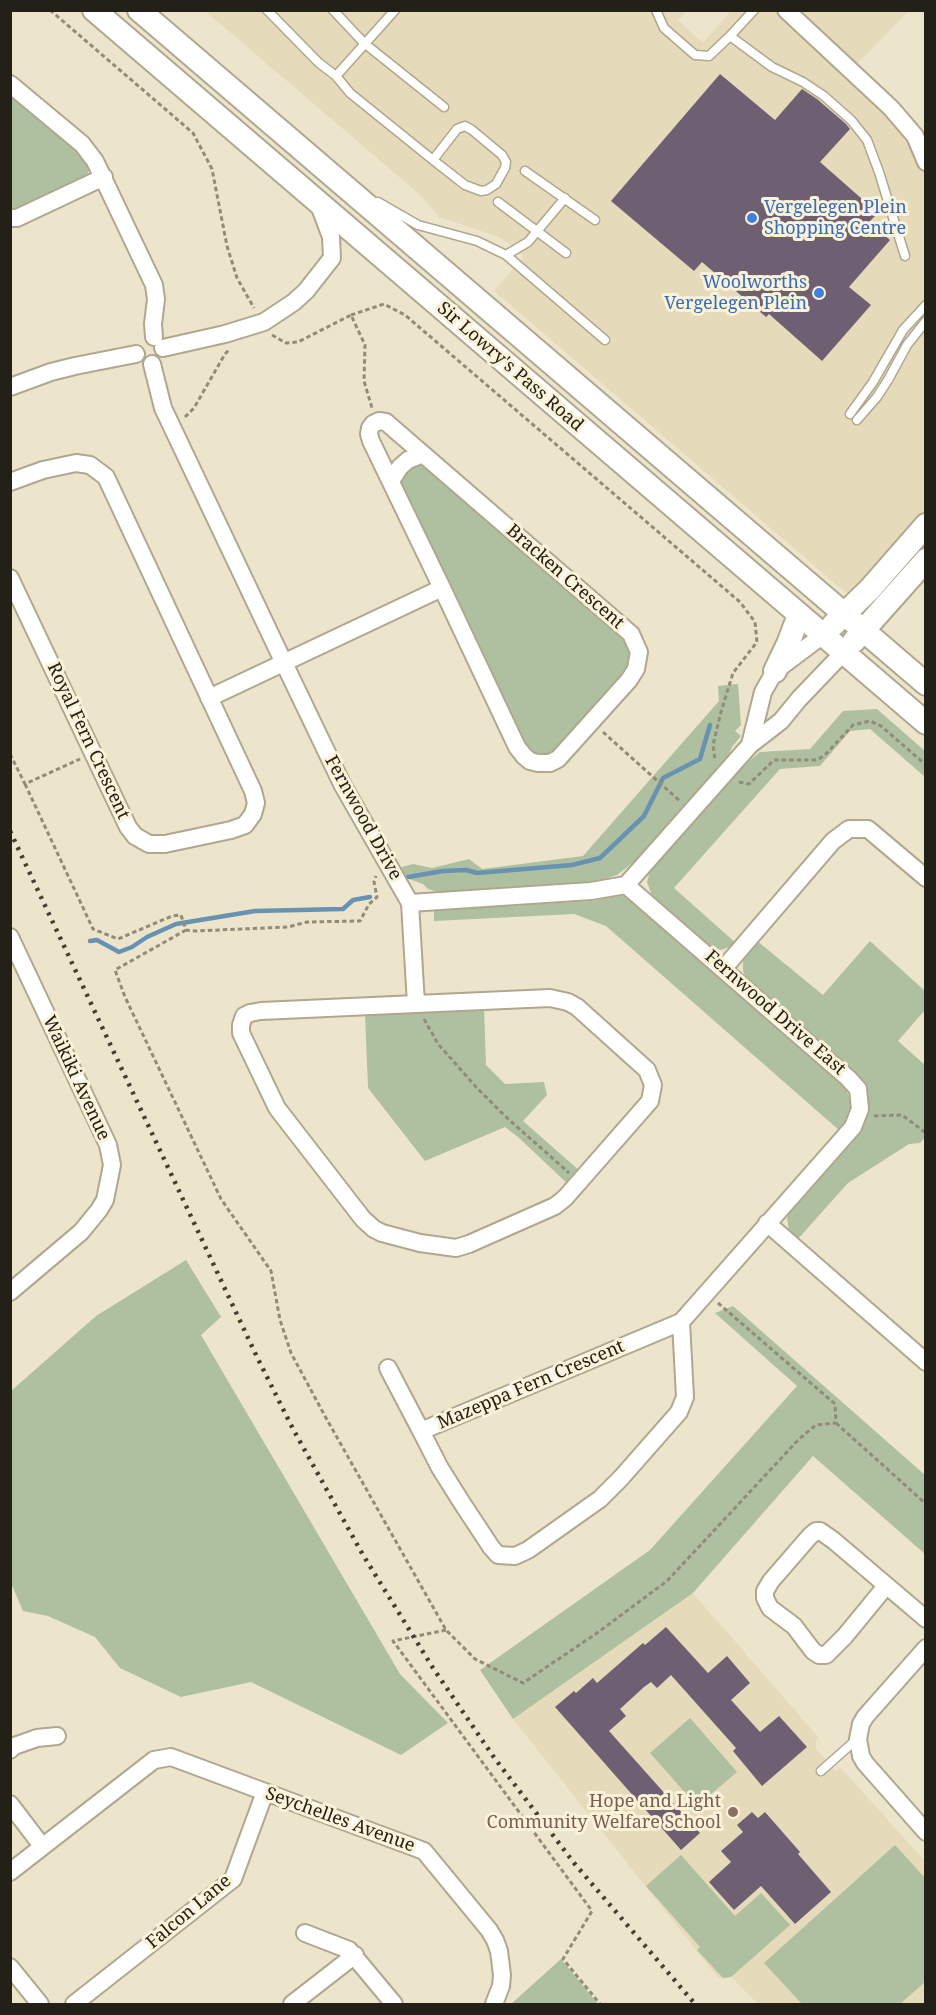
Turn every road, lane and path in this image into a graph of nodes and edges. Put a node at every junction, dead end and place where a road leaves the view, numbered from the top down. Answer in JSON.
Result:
{"nodes":[{"id":1,"x":50,"y":10,"type":"edge"},
{"id":2,"x":94,"y":10,"type":"edge"},
{"id":3,"x":140,"y":10,"type":"edge"},
{"id":4,"x":267,"y":10,"type":"edge"},
{"id":5,"x":333,"y":10,"type":"edge"},
{"id":6,"x":395,"y":10,"type":"edge"},
{"id":7,"x":656,"y":10,"type":"edge"},
{"id":8,"x":754,"y":10,"type":"edge"},
{"id":9,"x":786,"y":10,"type":"edge"},
{"id":10,"x":730,"y":36,"type":"junction"},
{"id":11,"x":364,"y":43,"type":"junction"},
{"id":12,"x":336,"y":76,"type":"junction"},
{"id":13,"x":10,"y":84,"type":"edge"},
{"id":14,"x":444,"y":107,"type":"dead end"},
{"id":15,"x":920,"y":133,"type":"edge"},
{"id":16,"x":433,"y":160,"type":"junction"},
{"id":17,"x":926,"y":162,"type":"edge"},
{"id":18,"x":525,"y":171,"type":"dead end"},
{"id":19,"x":104,"y":177,"type":"junction"},
{"id":20,"x":343,"y":183,"type":"junction"},
{"id":21,"x":565,"y":198,"type":"junction"},
{"id":22,"x":498,"y":202,"type":"dead end"},
{"id":23,"x":319,"y":203,"type":"junction"},
{"id":24,"x":10,"y":218,"type":"edge"},
{"id":25,"x":596,"y":220,"type":"dead end"},
{"id":26,"x":537,"y":232,"type":"junction"},
{"id":27,"x":566,"y":253,"type":"dead end"},
{"id":28,"x":506,"y":255,"type":"junction"},
{"id":29,"x":905,"y":256,"type":"dead end"},
{"id":30,"x":926,"y":305,"type":"edge"},
{"id":31,"x":351,"y":315,"type":"junction"},
{"id":32,"x":264,"y":321,"type":"junction"},
{"id":33,"x":926,"y":321,"type":"edge"},
{"id":34,"x":605,"y":340,"type":"dead end"},
{"id":35,"x":159,"y":343,"type":"junction"},
{"id":36,"x":233,"y":347,"type":"dead end"},
{"id":37,"x":136,"y":354,"type":"junction"},
{"id":38,"x":152,"y":364,"type":"junction"},
{"id":39,"x":10,"y":387,"type":"edge"},
{"id":40,"x":373,"y":424,"type":"junction"},
{"id":41,"x":173,"y":428,"type":"junction"},
{"id":42,"x":423,"y":454,"type":"junction"},
{"id":43,"x":391,"y":481,"type":"junction"},
{"id":44,"x":10,"y":482,"type":"edge"},
{"id":45,"x":926,"y":525,"type":"edge"},
{"id":46,"x":926,"y":560,"type":"edge"},
{"id":47,"x":10,"y":578,"type":"edge"},
{"id":48,"x":442,"y":588,"type":"junction"},
{"id":49,"x":799,"y":615,"type":"junction"},
{"id":50,"x":844,"y":615,"type":"junction"},
{"id":51,"x":863,"y":630,"type":"junction"},
{"id":52,"x":823,"y":635,"type":"junction"},
{"id":53,"x":843,"y":653,"type":"junction"},
{"id":54,"x":284,"y":663,"type":"junction"},
{"id":55,"x":775,"y":670,"type":"junction"},
{"id":56,"x":926,"y":684,"type":"edge"},
{"id":57,"x":209,"y":698,"type":"junction"},
{"id":58,"x":592,"y":722,"type":"junction"},
{"id":59,"x":926,"y":723,"type":"edge"},
{"id":60,"x":750,"y":745,"type":"junction"},
{"id":61,"x":93,"y":753,"type":"junction"},
{"id":62,"x":10,"y":754,"type":"edge"},
{"id":63,"x":926,"y":765,"type":"edge"},
{"id":64,"x":726,"y":772,"type":"junction"},
{"id":65,"x":25,"y":784,"type":"junction"},
{"id":66,"x":692,"y":810,"type":"junction"},
{"id":67,"x":389,"y":864,"type":"junction"},
{"id":68,"x":926,"y":878,"type":"edge"},
{"id":69,"x":626,"y":885,"type":"junction"},
{"id":70,"x":410,"y":903,"type":"junction"},
{"id":71,"x":186,"y":927,"type":"junction"},
{"id":72,"x":10,"y":937,"type":"edge"},
{"id":73,"x":724,"y":968,"type":"junction"},
{"id":74,"x":416,"y":1004,"type":"junction"},
{"id":75,"x":860,"y":1108,"type":"junction"},
{"id":76,"x":926,"y":1133,"type":"edge"},
{"id":77,"x":579,"y":1182,"type":"junction"},
{"id":78,"x":768,"y":1223,"type":"junction"},
{"id":79,"x":10,"y":1292,"type":"edge"},
{"id":80,"x":705,"y":1294,"type":"junction"},
{"id":81,"x":681,"y":1322,"type":"junction"},
{"id":82,"x":926,"y":1362,"type":"edge"},
{"id":83,"x":388,"y":1368,"type":"dead end"},
{"id":84,"x":836,"y":1422,"type":"junction"},
{"id":85,"x":421,"y":1431,"type":"junction"},
{"id":86,"x":926,"y":1504,"type":"edge"},
{"id":87,"x":886,"y":1586,"type":"junction"},
{"id":88,"x":926,"y":1619,"type":"edge"},
{"id":89,"x":446,"y":1630,"type":"junction"},
{"id":90,"x":926,"y":1647,"type":"edge"},
{"id":91,"x":57,"y":1736,"type":"dead end"},
{"id":92,"x":858,"y":1739,"type":"junction"},
{"id":93,"x":12,"y":1746,"type":"edge"},
{"id":94,"x":821,"y":1771,"type":"dead end"},
{"id":95,"x":265,"y":1791,"type":"junction"},
{"id":96,"x":10,"y":1804,"type":"edge"},
{"id":97,"x":926,"y":1832,"type":"edge"},
{"id":98,"x":42,"y":1846,"type":"junction"},
{"id":99,"x":10,"y":1872,"type":"edge"},
{"id":100,"x":305,"y":1933,"type":"dead end"},
{"id":101,"x":355,"y":1955,"type":"junction"},
{"id":102,"x":10,"y":1967,"type":"edge"},
{"id":103,"x":40,"y":2004,"type":"edge"},
{"id":104,"x":74,"y":2004,"type":"edge"},
{"id":105,"x":292,"y":2004,"type":"edge"},
{"id":106,"x":394,"y":2004,"type":"edge"},
{"id":107,"x":494,"y":2004,"type":"edge"},
{"id":108,"x":600,"y":2004,"type":"edge"}],
"edges":[{"from":1,"to":32,"type":"path"},
{"from":2,"to":23,"type":"main road","name":"Sir Lowry's Pass Road"},
{"from":3,"to":20,"type":"main road","name":"Sir Lowry's Pass Road"},
{"from":4,"to":12,"type":"lane"},
{"from":5,"to":11,"type":"lane"},
{"from":6,"to":11,"type":"lane"},
{"from":7,"to":10,"type":"lane"},
{"from":8,"to":10,"type":"lane"},
{"from":9,"to":15,"type":"street"},
{"from":10,"to":29,"type":"lane"},
{"from":11,"to":12,"type":"lane"},
{"from":11,"to":14,"type":"lane"},
{"from":12,"to":16,"type":"lane"},
{"from":13,"to":19,"type":"street"},
{"from":15,"to":17,"type":"street"},
{"from":16,"to":16,"type":"lane"},
{"from":18,"to":21,"type":"lane"},
{"from":19,"to":24,"type":"street"},
{"from":19,"to":35,"type":"street"},
{"from":20,"to":28,"type":"lane"},
{"from":20,"to":50,"type":"main road","name":"Sir Lowry's Pass Road"},
{"from":21,"to":25,"type":"lane"},
{"from":21,"to":26,"type":"lane"},
{"from":22,"to":26,"type":"lane"},
{"from":23,"to":32,"type":"street"},
{"from":23,"to":49,"type":"main road","name":"Sir Lowry's Pass Road"},
{"from":26,"to":27,"type":"lane"},
{"from":26,"to":28,"type":"lane"},
{"from":28,"to":34,"type":"lane"},
{"from":30,"to":33,"type":"lane"},
{"from":31,"to":32,"type":"path"},
{"from":31,"to":40,"type":"path"},
{"from":31,"to":64,"type":"path"},
{"from":32,"to":35,"type":"street"},
{"from":35,"to":37,"type":"street"},
{"from":35,"to":38,"type":"street"},
{"from":36,"to":41,"type":"path"},
{"from":37,"to":38,"type":"street"},
{"from":37,"to":39,"type":"street"},
{"from":38,"to":41,"type":"street","name":"Fernwood Drive"},
{"from":40,"to":42,"type":"street","name":"Bracken Crescent"},
{"from":40,"to":43,"type":"street","name":"Bracken Crescent"},
{"from":41,"to":54,"type":"street","name":"Fernwood Drive"},
{"from":42,"to":43,"type":"street"},
{"from":42,"to":58,"type":"street","name":"Bracken Crescent"},
{"from":43,"to":48,"type":"street","name":"Bracken Crescent"},
{"from":44,"to":57,"type":"street","name":"Royal Fern Crescent"},
{"from":45,"to":50,"type":"main road"},
{"from":46,"to":51,"type":"main road"},
{"from":47,"to":61,"type":"street","name":"Royal Fern Crescent"},
{"from":48,"to":54,"type":"street"},
{"from":48,"to":58,"type":"street","name":"Bracken Crescent"},
{"from":49,"to":52,"type":"main road","name":"Sir Lowry's Pass Road"},
{"from":49,"to":55,"type":"main road"},
{"from":50,"to":51,"type":"main road","name":"Sir Lowry's Pass Road"},
{"from":50,"to":52,"type":"main road"},
{"from":51,"to":53,"type":"main road"},
{"from":51,"to":56,"type":"main road","name":"Sir Lowry's Pass Road"},
{"from":52,"to":53,"type":"main road","name":"Sir Lowry's Pass Road"},
{"from":52,"to":55,"type":"street"},
{"from":53,"to":59,"type":"main road","name":"Sir Lowry's Pass Road"},
{"from":53,"to":60,"type":"street"},
{"from":54,"to":57,"type":"street"},
{"from":54,"to":67,"type":"street","name":"Fernwood Drive"},
{"from":55,"to":60,"type":"street"},
{"from":57,"to":61,"type":"street","name":"Royal Fern Crescent"},
{"from":58,"to":66,"type":"path"},
{"from":60,"to":64,"type":"street"},
{"from":61,"to":65,"type":"path"},
{"from":62,"to":65,"type":"path"},
{"from":63,"to":64,"type":"path"},
{"from":64,"to":66,"type":"street"},
{"from":65,"to":71,"type":"path"},
{"from":66,"to":69,"type":"street"},
{"from":67,"to":70,"type":"street","name":"Fernwood Drive"},
{"from":67,"to":71,"type":"path"},
{"from":68,"to":73,"type":"street"},
{"from":69,"to":70,"type":"street"},
{"from":69,"to":73,"type":"street","name":"Fernwood Drive East"},
{"from":70,"to":74,"type":"street"},
{"from":71,"to":89,"type":"path"},
{"from":72,"to":79,"type":"street","name":"Waikiki Avenue"},
{"from":73,"to":75,"type":"street","name":"Fernwood Drive East"},
{"from":74,"to":77,"type":"path"},
{"from":74,"to":77,"type":"street"},
{"from":74,"to":77,"type":"street"},
{"from":75,"to":76,"type":"path"},
{"from":75,"to":78,"type":"street"},
{"from":78,"to":80,"type":"street"},
{"from":78,"to":82,"type":"street"},
{"from":80,"to":81,"type":"street"},
{"from":80,"to":84,"type":"path"},
{"from":81,"to":85,"type":"street","name":"Mazeppa Fern Crescent"},
{"from":81,"to":85,"type":"street","name":"Mazeppa Fern Crescent"},
{"from":83,"to":85,"type":"street"},
{"from":84,"to":86,"type":"path"},
{"from":84,"to":89,"type":"path"},
{"from":87,"to":87,"type":"street"},
{"from":87,"to":88,"type":"street"},
{"from":89,"to":108,"type":"path"},
{"from":90,"to":92,"type":"street"},
{"from":91,"to":93,"type":"street"},
{"from":92,"to":94,"type":"lane"},
{"from":92,"to":97,"type":"street"},
{"from":95,"to":98,"type":"street","name":"Seychelles Avenue"},
{"from":95,"to":104,"type":"street","name":"Falcon Lane"},
{"from":95,"to":107,"type":"street","name":"Seychelles Avenue"},
{"from":96,"to":98,"type":"street"},
{"from":98,"to":99,"type":"street"},
{"from":100,"to":101,"type":"street"},
{"from":101,"to":105,"type":"street"},
{"from":101,"to":106,"type":"street"},
{"from":102,"to":103,"type":"street"}]}
